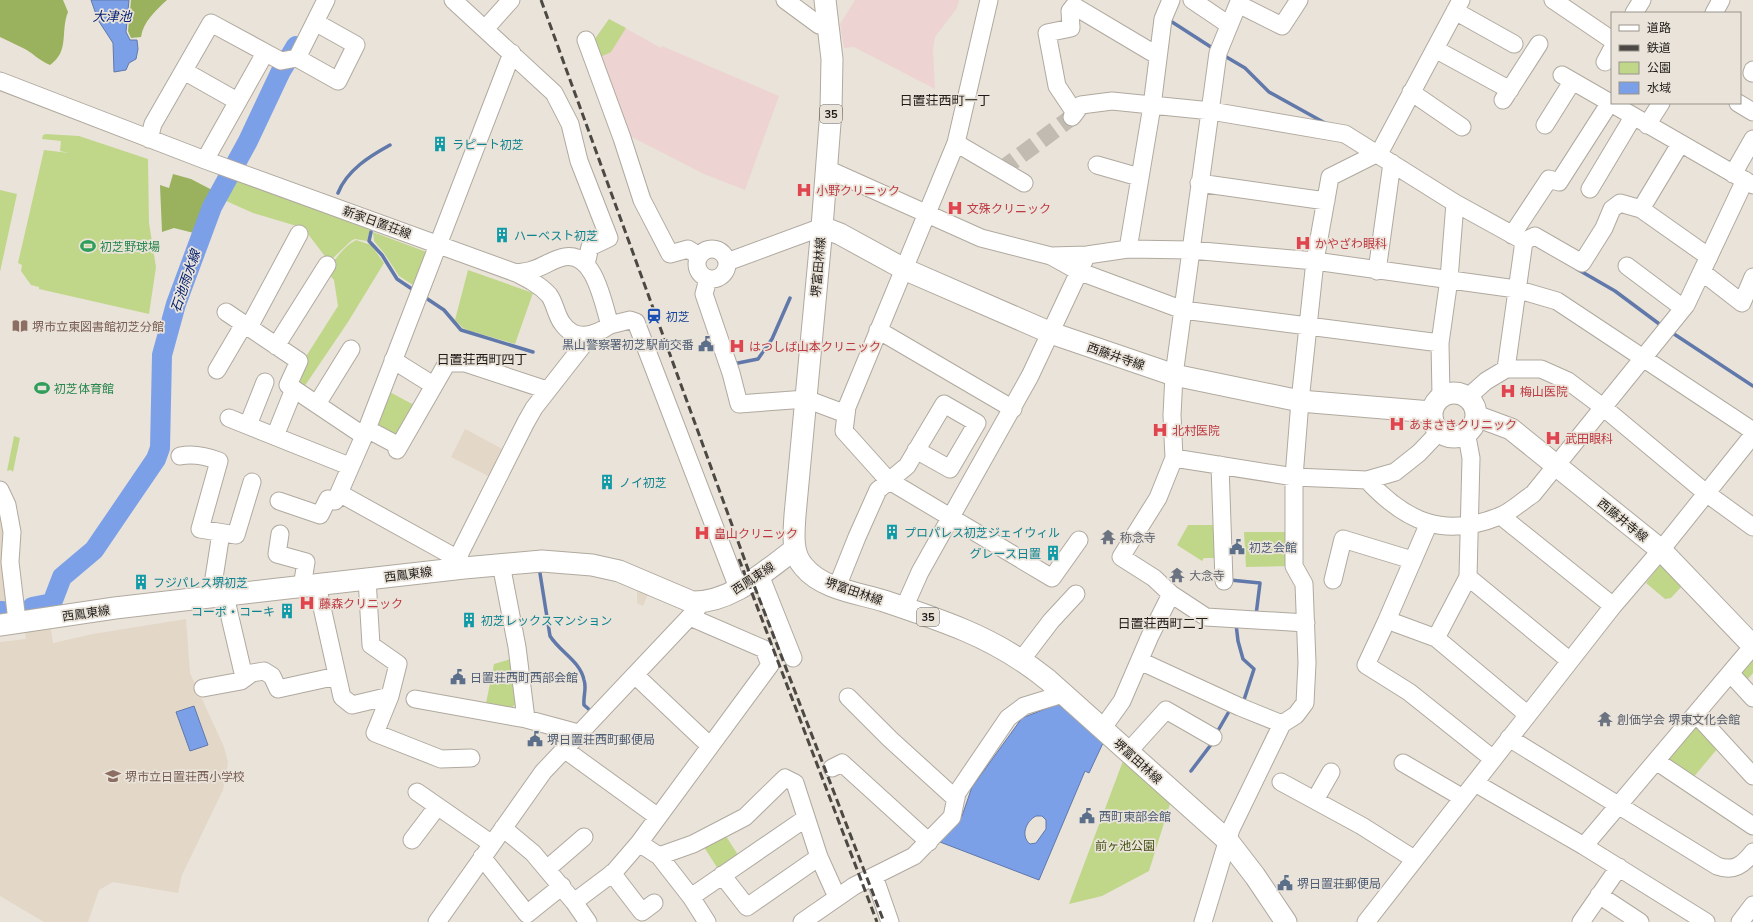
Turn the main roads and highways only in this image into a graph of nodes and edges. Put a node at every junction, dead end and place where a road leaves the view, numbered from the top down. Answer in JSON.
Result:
{"nodes":[{"id":1,"x":825,"y":0,"type":"edge"},
{"id":2,"x":822,"y":227,"type":"junction"},
{"id":3,"x":1436,"y":404,"type":"junction"},
{"id":4,"x":1476,"y":416,"type":"junction"},
{"id":5,"x":795,"y":549,"type":"junction"},
{"id":6,"x":9,"y":623,"type":"edge"},
{"id":7,"x":1751,"y":641,"type":"edge"},
{"id":8,"x":1286,"y":922,"type":"edge"}],
"edges":[{"from":1,"to":2,"type":"main road","name":"堺富田林線","number":"35"},
{"from":2,"to":3,"type":"main road","name":"西藤井寺線"},
{"from":2,"to":5,"type":"main road","name":"堺富田林線","number":"35"},
{"from":3,"to":4,"type":"main road","name":"西藤井寺線"},
{"from":3,"to":4,"type":"main road"},
{"from":4,"to":7,"type":"main road","name":"西藤井寺線"},
{"from":5,"to":6,"type":"main road","name":"西鳳東線"},
{"from":5,"to":8,"type":"main road","name":"堺富田林線","number":"35"}]}
